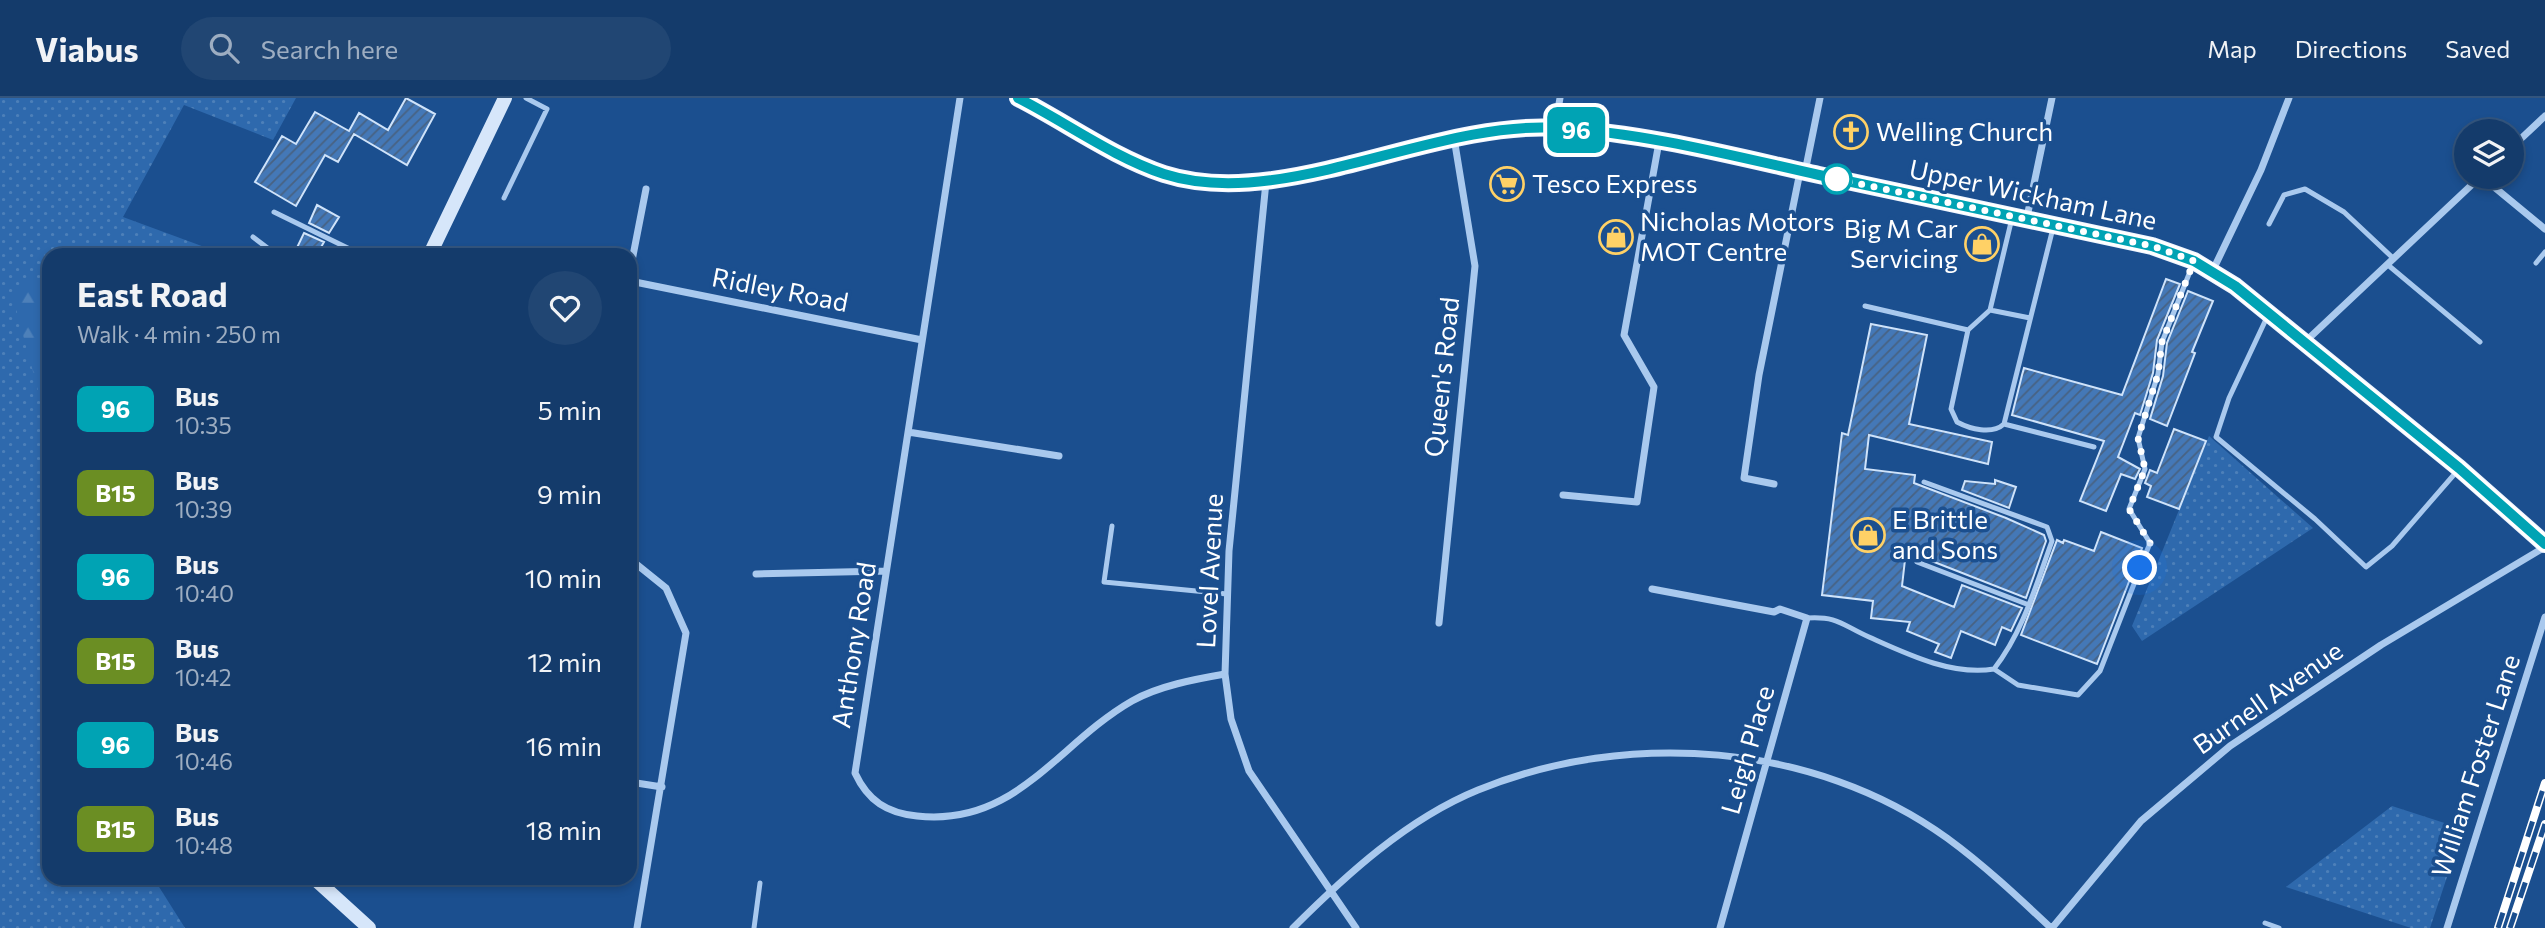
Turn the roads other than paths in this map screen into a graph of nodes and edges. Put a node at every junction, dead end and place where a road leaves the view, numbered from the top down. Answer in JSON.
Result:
{"nodes":[{"id":1,"x":505,"y":98,"type":"edge"},
{"id":2,"x":526,"y":98,"type":"edge"},
{"id":3,"x":960,"y":98,"type":"edge"},
{"id":4,"x":1018,"y":98,"type":"edge"},
{"id":5,"x":1560,"y":98,"type":"edge"},
{"id":6,"x":1820,"y":98,"type":"edge"},
{"id":7,"x":2052,"y":98,"type":"edge"},
{"id":8,"x":2288,"y":98,"type":"edge"},
{"id":9,"x":2545,"y":116,"type":"edge"},
{"id":10,"x":1555,"y":128,"type":"junction"},
{"id":11,"x":2524,"y":136,"type":"edge"},
{"id":12,"x":1454,"y":137,"type":"junction"},
{"id":13,"x":1659,"y":141,"type":"junction"},
{"id":14,"x":1802,"y":171,"type":"junction"},
{"id":15,"x":1266,"y":181,"type":"junction"},
{"id":16,"x":646,"y":189,"type":"dead end"},
{"id":17,"x":2468,"y":189,"type":"edge"},
{"id":18,"x":2496,"y":189,"type":"edge"},
{"id":19,"x":504,"y":198,"type":"dead end"},
{"id":20,"x":274,"y":212,"type":"dead end"},
{"id":21,"x":2020,"y":217,"type":"junction"},
{"id":22,"x":2269,"y":223,"type":"dead end"},
{"id":23,"x":2054,"y":225,"type":"junction"},
{"id":24,"x":2545,"y":229,"type":"edge"},
{"id":25,"x":253,"y":237,"type":"dead end"},
{"id":26,"x":267,"y":248,"type":"edge"},
{"id":27,"x":348,"y":248,"type":"edge"},
{"id":28,"x":433,"y":248,"type":"edge"},
{"id":29,"x":634,"y":248,"type":"edge"},
{"id":30,"x":2545,"y":252,"type":"edge"},
{"id":31,"x":2194,"y":261,"type":"junction"},
{"id":32,"x":2391,"y":262,"type":"junction"},
{"id":33,"x":2536,"y":263,"type":"dead end"},
{"id":34,"x":2213,"y":271,"type":"junction"},
{"id":35,"x":637,"y":282,"type":"edge"},
{"id":36,"x":1865,"y":306,"type":"dead end"},
{"id":37,"x":1990,"y":310,"type":"junction"},
{"id":38,"x":2269,"y":312,"type":"junction"},
{"id":39,"x":2030,"y":318,"type":"junction"},
{"id":40,"x":1968,"y":330,"type":"junction"},
{"id":41,"x":922,"y":340,"type":"junction"},
{"id":42,"x":2306,"y":341,"type":"junction"},
{"id":43,"x":2480,"y":342,"type":"dead end"},
{"id":44,"x":2004,"y":424,"type":"junction"},
{"id":45,"x":908,"y":432,"type":"junction"},
{"id":46,"x":2094,"y":447,"type":"dead end"},
{"id":47,"x":1059,"y":456,"type":"dead end"},
{"id":48,"x":2459,"y":468,"type":"junction"},
{"id":49,"x":1924,"y":482,"type":"dead end"},
{"id":50,"x":1774,"y":484,"type":"dead end"},
{"id":51,"x":1563,"y":495,"type":"dead end"},
{"id":52,"x":1112,"y":526,"type":"dead end"},
{"id":53,"x":2545,"y":545,"type":"edge"},
{"id":54,"x":1917,"y":562,"type":"dead end"},
{"id":55,"x":637,"y":565,"type":"edge"},
{"id":56,"x":886,"y":571,"type":"junction"},
{"id":57,"x":756,"y":574,"type":"dead end"},
{"id":58,"x":1652,"y":589,"type":"dead end"},
{"id":59,"x":1227,"y":594,"type":"junction"},
{"id":60,"x":2029,"y":605,"type":"junction"},
{"id":61,"x":2545,"y":617,"type":"edge"},
{"id":62,"x":1807,"y":618,"type":"junction"},
{"id":63,"x":1439,"y":623,"type":"dead end"},
{"id":64,"x":1994,"y":669,"type":"junction"},
{"id":65,"x":1225,"y":674,"type":"junction"},
{"id":66,"x":1766,"y":762,"type":"junction"},
{"id":67,"x":637,"y":783,"type":"edge"},
{"id":68,"x":662,"y":787,"type":"junction"},
{"id":69,"x":761,"y":883,"type":"dead end"},
{"id":70,"x":322,"y":885,"type":"edge"},
{"id":71,"x":1330,"y":890,"type":"junction"},
{"id":72,"x":2265,"y":923,"type":"dead end"},
{"id":73,"x":369,"y":928,"type":"edge"},
{"id":74,"x":638,"y":928,"type":"edge"},
{"id":75,"x":754,"y":928,"type":"edge"},
{"id":76,"x":1293,"y":928,"type":"edge"},
{"id":77,"x":1356,"y":928,"type":"edge"},
{"id":78,"x":1720,"y":928,"type":"edge"},
{"id":79,"x":2051,"y":928,"type":"edge"},
{"id":80,"x":2278,"y":928,"type":"edge"},
{"id":81,"x":2447,"y":928,"type":"edge"}],
"edges":[{"from":1,"to":28,"type":"street"},
{"from":2,"to":19,"type":"lane"},
{"from":3,"to":41,"type":"street","name":"Anthony Road"},
{"from":4,"to":15,"type":"main road","name":"Upper Wickham Lane"},
{"from":5,"to":10,"type":"street"},
{"from":6,"to":14,"type":"street"},
{"from":7,"to":21,"type":"street"},
{"from":8,"to":34,"type":"street"},
{"from":9,"to":11,"type":"street"},
{"from":10,"to":12,"type":"main road","name":"Upper Wickham Lane"},
{"from":10,"to":13,"type":"main road","name":"Upper Wickham Lane"},
{"from":12,"to":15,"type":"main road","name":"Upper Wickham Lane"},
{"from":12,"to":63,"type":"street","name":"Queen's Road"},
{"from":13,"to":14,"type":"main road","name":"Upper Wickham Lane"},
{"from":13,"to":51,"type":"street"},
{"from":14,"to":21,"type":"main road","name":"Upper Wickham Lane"},
{"from":14,"to":50,"type":"street"},
{"from":15,"to":59,"type":"street","name":"Lovel Avenue"},
{"from":16,"to":29,"type":"street"},
{"from":17,"to":32,"type":"street"},
{"from":18,"to":24,"type":"street"},
{"from":20,"to":27,"type":"lane"},
{"from":21,"to":23,"type":"main road","name":"Upper Wickham Lane"},
{"from":21,"to":37,"type":"lane"},
{"from":22,"to":32,"type":"lane"},
{"from":23,"to":31,"type":"main road","name":"Upper Wickham Lane"},
{"from":23,"to":39,"type":"lane"},
{"from":25,"to":26,"type":"lane"},
{"from":30,"to":33,"type":"lane"},
{"from":31,"to":34,"type":"main road","name":"Upper Wickham Lane"},
{"from":31,"to":64,"type":"lane"},
{"from":32,"to":42,"type":"street"},
{"from":32,"to":43,"type":"lane"},
{"from":34,"to":38,"type":"main road","name":"Upper Wickham Lane"},
{"from":35,"to":41,"type":"street","name":"Ridley Road"},
{"from":36,"to":40,"type":"lane"},
{"from":37,"to":39,"type":"lane"},
{"from":37,"to":40,"type":"lane"},
{"from":38,"to":42,"type":"main road","name":"Upper Wickham Lane"},
{"from":38,"to":48,"type":"lane"},
{"from":39,"to":44,"type":"lane"},
{"from":40,"to":44,"type":"lane"},
{"from":41,"to":45,"type":"street","name":"Anthony Road"},
{"from":42,"to":48,"type":"main road","name":"Upper Wickham Lane"},
{"from":44,"to":46,"type":"lane"},
{"from":45,"to":47,"type":"street"},
{"from":45,"to":56,"type":"street","name":"Anthony Road"},
{"from":48,"to":53,"type":"main road","name":"Upper Wickham Lane"},
{"from":49,"to":60,"type":"lane"},
{"from":52,"to":59,"type":"lane"},
{"from":53,"to":79,"type":"street","name":"Burnell Avenue"},
{"from":54,"to":60,"type":"lane"},
{"from":55,"to":68,"type":"street"},
{"from":56,"to":57,"type":"street"},
{"from":56,"to":65,"type":"street","name":"Anthony Road"},
{"from":58,"to":62,"type":"street"},
{"from":59,"to":65,"type":"street","name":"Lovel Avenue"},
{"from":60,"to":64,"type":"lane"},
{"from":61,"to":81,"type":"street","name":"William Foster Lane"},
{"from":62,"to":64,"type":"lane"},
{"from":62,"to":66,"type":"street","name":"Leigh Place"},
{"from":65,"to":71,"type":"street","name":"Lovel Avenue"},
{"from":66,"to":71,"type":"street"},
{"from":66,"to":78,"type":"street","name":"Leigh Place"},
{"from":66,"to":79,"type":"street"},
{"from":67,"to":68,"type":"street"},
{"from":68,"to":74,"type":"street"},
{"from":69,"to":75,"type":"lane"},
{"from":70,"to":73,"type":"street"},
{"from":71,"to":76,"type":"street"},
{"from":71,"to":77,"type":"street","name":"Lovel Avenue"},
{"from":72,"to":80,"type":"lane"}]}
